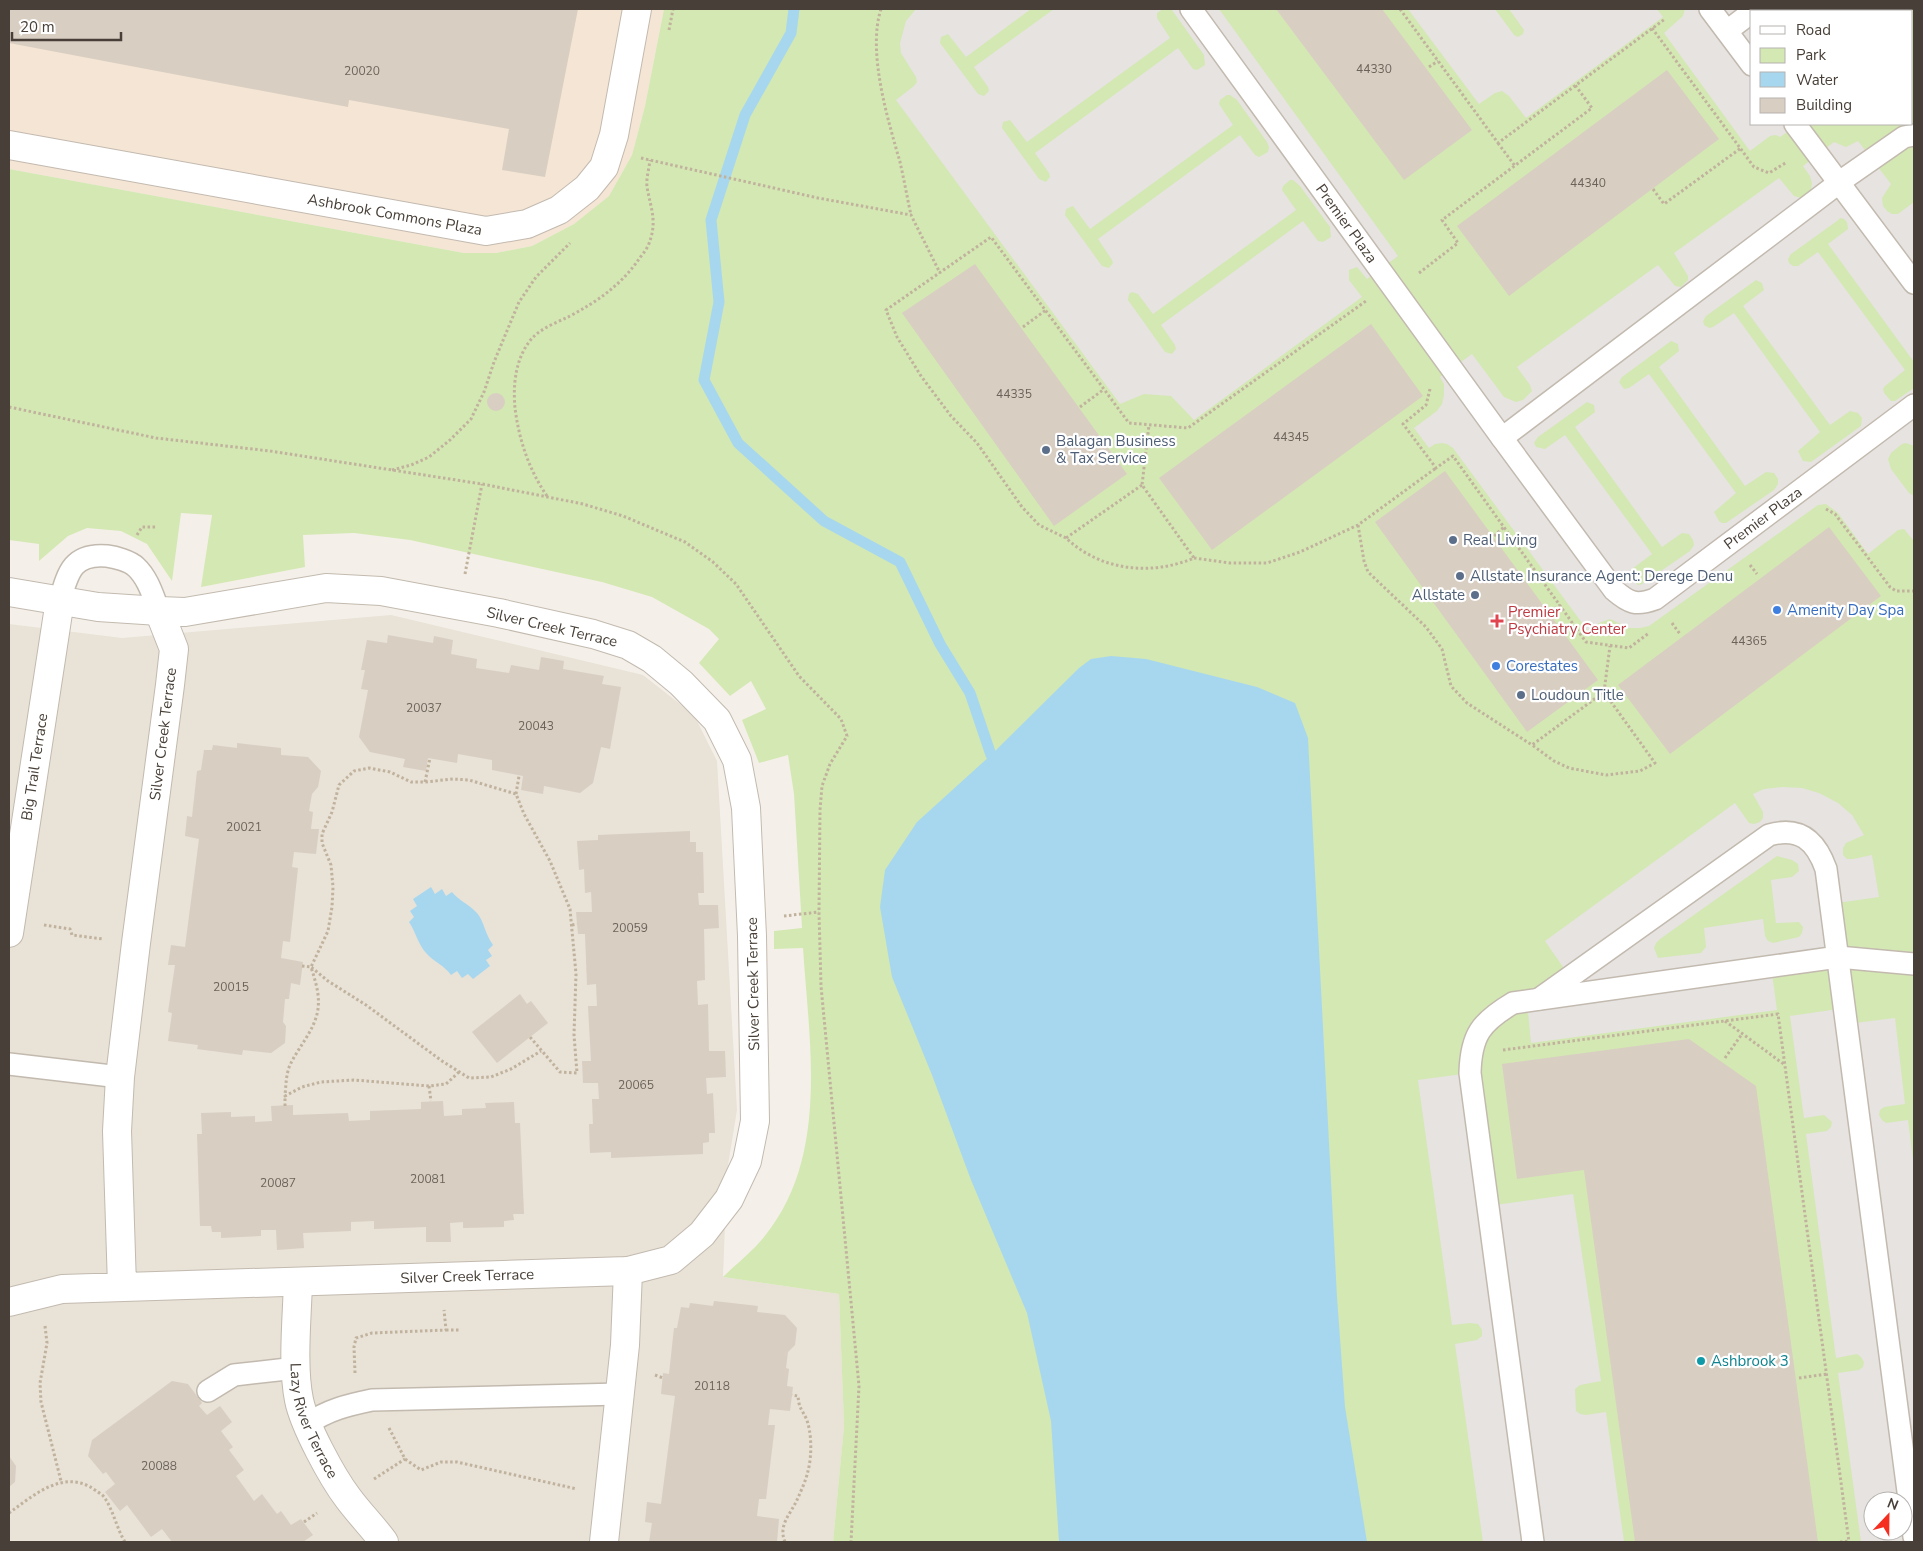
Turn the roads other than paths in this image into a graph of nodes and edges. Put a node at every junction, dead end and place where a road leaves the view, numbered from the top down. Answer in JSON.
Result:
{"nodes":[{"id":1,"x":637,"y":9,"type":"edge"},
{"id":2,"x":1190,"y":9,"type":"edge"},
{"id":3,"x":1710,"y":9,"type":"edge"},
{"id":4,"x":1750,"y":14,"type":"edge"},
{"id":5,"x":1727,"y":31,"type":"junction"},
{"id":6,"x":1750,"y":62,"type":"edge"},
{"id":7,"x":1796,"y":125,"type":"edge"},
{"id":8,"x":1914,"y":135,"type":"edge"},
{"id":9,"x":9,"y":145,"type":"edge"},
{"id":10,"x":1839,"y":183,"type":"junction"},
{"id":11,"x":1914,"y":283,"type":"edge"},
{"id":12,"x":1914,"y":405,"type":"edge"},
{"id":13,"x":1502,"y":438,"type":"junction"},
{"id":14,"x":9,"y":592,"type":"edge"},
{"id":15,"x":60,"y":600,"type":"junction"},
{"id":16,"x":159,"y":611,"type":"junction"},
{"id":17,"x":10,"y":927,"type":"edge"},
{"id":18,"x":1838,"y":957,"type":"junction"},
{"id":19,"x":1914,"y":964,"type":"edge"},
{"id":20,"x":1539,"y":999,"type":"junction"},
{"id":21,"x":9,"y":1064,"type":"edge"},
{"id":22,"x":120,"y":1077,"type":"junction"},
{"id":23,"x":628,"y":1271,"type":"junction"},
{"id":24,"x":298,"y":1282,"type":"junction"},
{"id":25,"x":122,"y":1286,"type":"junction"},
{"id":26,"x":9,"y":1302,"type":"edge"},
{"id":27,"x":296,"y":1368,"type":"junction"},
{"id":28,"x":208,"y":1391,"type":"dead end"},
{"id":29,"x":620,"y":1394,"type":"junction"},
{"id":30,"x":308,"y":1424,"type":"junction"},
{"id":31,"x":1914,"y":1537,"type":"edge"},
{"id":32,"x":384,"y":1542,"type":"edge"},
{"id":33,"x":604,"y":1542,"type":"edge"},
{"id":34,"x":1533,"y":1542,"type":"edge"}],
"edges":[{"from":1,"to":9,"type":"street","name":"Ashbrook Commons Plaza"},
{"from":2,"to":13,"type":"lane","name":"Premier Plaza"},
{"from":3,"to":5,"type":"lane"},
{"from":4,"to":5,"type":"lane"},
{"from":5,"to":6,"type":"lane"},
{"from":7,"to":10,"type":"lane"},
{"from":8,"to":10,"type":"lane"},
{"from":10,"to":11,"type":"lane"},
{"from":10,"to":13,"type":"lane"},
{"from":12,"to":13,"type":"lane","name":"Premier Plaza"},
{"from":14,"to":15,"type":"street"},
{"from":15,"to":16,"type":"street"},
{"from":15,"to":16,"type":"lane"},
{"from":15,"to":17,"type":"street","name":"Big Trail Terrace"},
{"from":16,"to":22,"type":"street","name":"Silver Creek Terrace"},
{"from":16,"to":23,"type":"street","name":"Silver Creek Terrace"},
{"from":18,"to":19,"type":"lane"},
{"from":18,"to":20,"type":"lane"},
{"from":18,"to":20,"type":"lane"},
{"from":18,"to":31,"type":"lane"},
{"from":20,"to":34,"type":"lane"},
{"from":21,"to":22,"type":"lane"},
{"from":22,"to":25,"type":"street","name":"Silver Creek Terrace"},
{"from":23,"to":24,"type":"street","name":"Silver Creek Terrace"},
{"from":23,"to":29,"type":"street"},
{"from":24,"to":25,"type":"street","name":"Silver Creek Terrace"},
{"from":24,"to":27,"type":"street","name":"Lazy River Terrace"},
{"from":25,"to":26,"type":"street","name":"Silver Creek Terrace"},
{"from":27,"to":28,"type":"lane"},
{"from":27,"to":30,"type":"street","name":"Lazy River Terrace"},
{"from":29,"to":30,"type":"lane"},
{"from":29,"to":33,"type":"street"},
{"from":30,"to":32,"type":"street","name":"Lazy River Terrace"}]}
